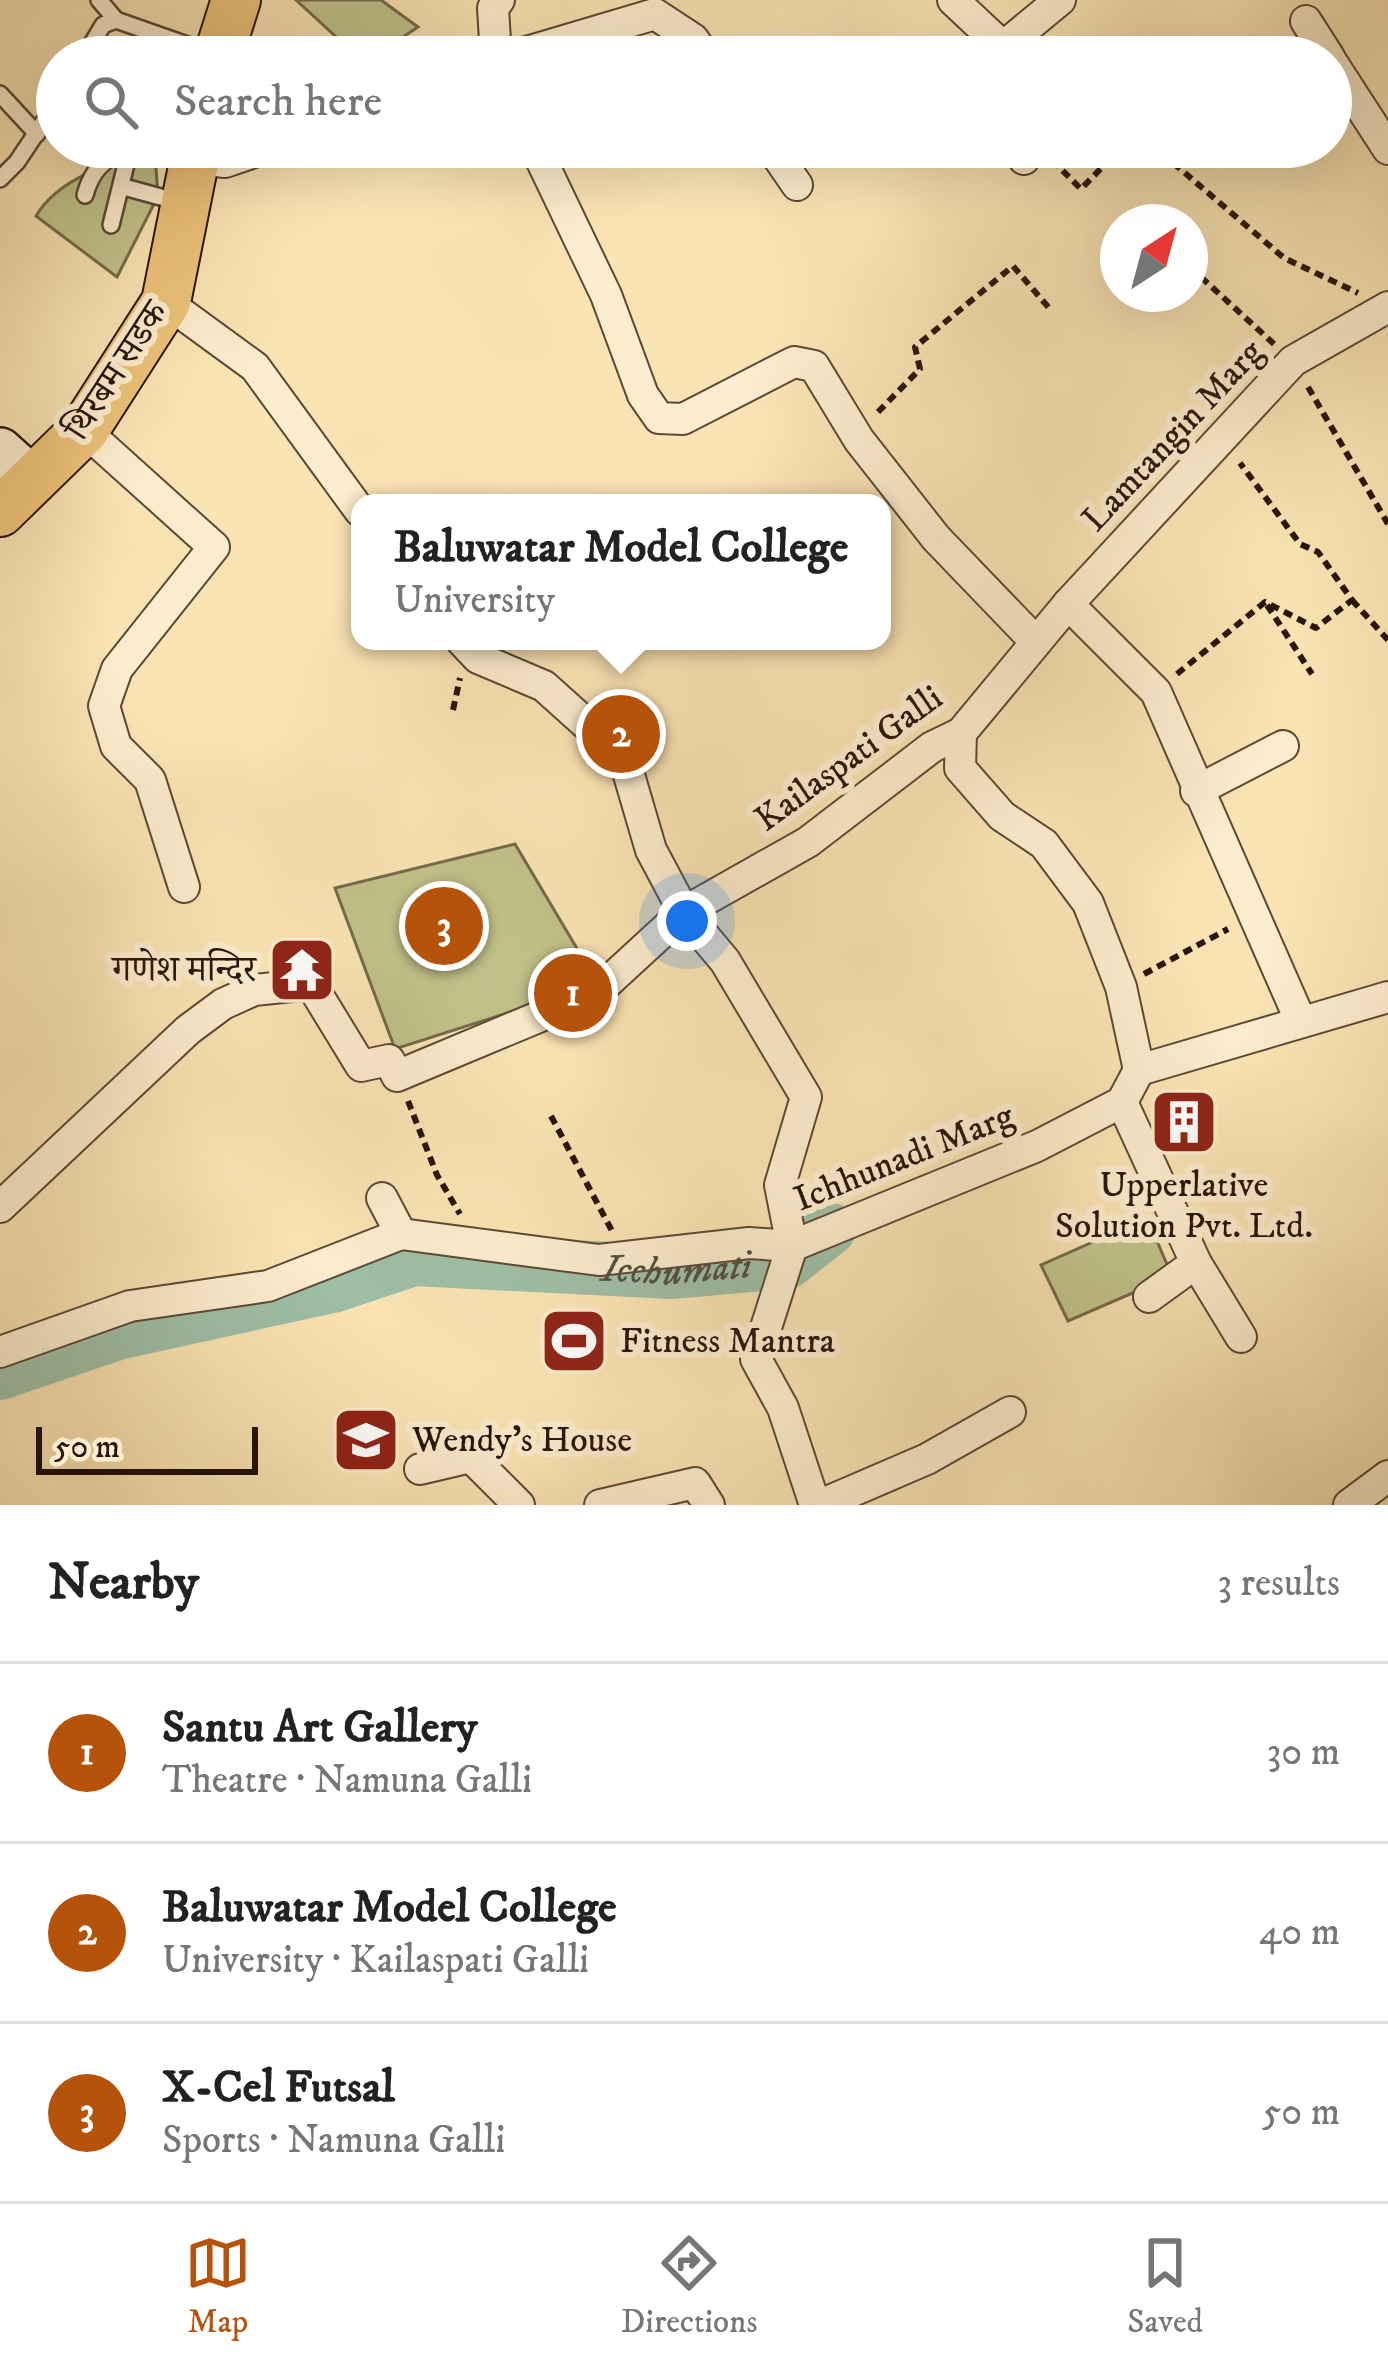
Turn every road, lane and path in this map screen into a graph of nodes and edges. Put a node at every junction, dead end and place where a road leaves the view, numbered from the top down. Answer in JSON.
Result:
{"nodes":[{"id":1,"x":99,"y":0,"type":"edge"},
{"id":2,"x":236,"y":0,"type":"edge"},
{"id":3,"x":499,"y":0,"type":"edge"},
{"id":4,"x":952,"y":0,"type":"edge"},
{"id":5,"x":1060,"y":0,"type":"edge"},
{"id":6,"x":116,"y":20,"type":"junction"},
{"id":7,"x":1306,"y":21,"type":"dead end"},
{"id":8,"x":97,"y":36,"type":"edge"},
{"id":9,"x":161,"y":36,"type":"edge"},
{"id":10,"x":224,"y":36,"type":"edge"},
{"id":11,"x":495,"y":36,"type":"edge"},
{"id":12,"x":581,"y":36,"type":"edge"},
{"id":13,"x":688,"y":36,"type":"edge"},
{"id":14,"x":987,"y":36,"type":"edge"},
{"id":15,"x":1020,"y":36,"type":"edge"},
{"id":16,"x":1315,"y":36,"type":"edge"},
{"id":17,"x":1352,"y":93,"type":"edge"},
{"id":18,"x":0,"y":94,"type":"edge"},
{"id":19,"x":36,"y":132,"type":"edge"},
{"id":20,"x":36,"y":136,"type":"edge"},
{"id":21,"x":1388,"y":149,"type":"edge"},
{"id":22,"x":96,"y":168,"type":"edge"},
{"id":23,"x":127,"y":168,"type":"edge"},
{"id":24,"x":545,"y":168,"type":"edge"},
{"id":25,"x":786,"y":168,"type":"edge"},
{"id":26,"x":1060,"y":168,"type":"edge"},
{"id":27,"x":1101,"y":168,"type":"edge"},
{"id":28,"x":1179,"y":168,"type":"edge"},
{"id":29,"x":192,"y":170,"type":"edge"},
{"id":30,"x":0,"y":179,"type":"edge"},
{"id":31,"x":797,"y":184,"type":"dead end"},
{"id":32,"x":124,"y":187,"type":"junction"},
{"id":33,"x":85,"y":195,"type":"dead end"},
{"id":34,"x":112,"y":225,"type":"dead end"},
{"id":35,"x":1208,"y":283,"type":"edge"},
{"id":36,"x":166,"y":302,"type":"junction"},
{"id":37,"x":1378,"y":302,"type":"edge"},
{"id":38,"x":1049,"y":308,"type":"dead end"},
{"id":39,"x":1293,"y":361,"type":"junction"},
{"id":40,"x":84,"y":430,"type":"junction"},
{"id":41,"x":859,"y":440,"type":"junction"},
{"id":42,"x":1223,"y":440,"type":"junction"},
{"id":43,"x":10,"y":481,"type":"edge"},
{"id":44,"x":351,"y":499,"type":"edge"},
{"id":45,"x":1388,"y":524,"type":"edge"},
{"id":46,"x":1352,"y":600,"type":"junction"},
{"id":47,"x":1264,"y":602,"type":"junction"},
{"id":48,"x":1068,"y":604,"type":"junction"},
{"id":49,"x":1388,"y":640,"type":"edge"},
{"id":50,"x":1036,"y":642,"type":"junction"},
{"id":51,"x":470,"y":650,"type":"edge"},
{"id":52,"x":1312,"y":674,"type":"dead end"},
{"id":53,"x":1156,"y":692,"type":"junction"},
{"id":54,"x":961,"y":733,"type":"junction"},
{"id":55,"x":1283,"y":746,"type":"dead end"},
{"id":56,"x":1196,"y":790,"type":"junction"},
{"id":57,"x":184,"y":887,"type":"dead end"},
{"id":58,"x":684,"y":912,"type":"junction"},
{"id":59,"x":1257,"y":913,"type":"junction"},
{"id":60,"x":1121,"y":987,"type":"junction"},
{"id":61,"x":1388,"y":997,"type":"edge"},
{"id":62,"x":1300,"y":1022,"type":"junction"},
{"id":63,"x":1139,"y":1070,"type":"junction"},
{"id":64,"x":397,"y":1076,"type":"junction"},
{"id":65,"x":1122,"y":1102,"type":"junction"},
{"id":66,"x":551,"y":1116,"type":"dead end"},
{"id":67,"x":382,"y":1198,"type":"dead end"},
{"id":68,"x":0,"y":1207,"type":"edge"},
{"id":69,"x":401,"y":1234,"type":"junction"},
{"id":70,"x":472,"y":1246,"type":"junction"},
{"id":71,"x":792,"y":1246,"type":"junction"},
{"id":72,"x":624,"y":1256,"type":"junction"},
{"id":73,"x":1196,"y":1263,"type":"junction"},
{"id":74,"x":1149,"y":1298,"type":"dead end"},
{"id":75,"x":1241,"y":1337,"type":"dead end"},
{"id":76,"x":0,"y":1352,"type":"edge"},
{"id":77,"x":1010,"y":1412,"type":"dead end"},
{"id":78,"x":420,"y":1468,"type":"dead end"},
{"id":79,"x":1388,"y":1476,"type":"edge"},
{"id":80,"x":519,"y":1505,"type":"edge"},
{"id":81,"x":600,"y":1505,"type":"edge"},
{"id":82,"x":709,"y":1505,"type":"edge"},
{"id":83,"x":817,"y":1505,"type":"edge"},
{"id":84,"x":1349,"y":1505,"type":"edge"}],
"edges":[{"from":1,"to":6,"type":"lane"},
{"from":2,"to":10,"type":"main road"},
{"from":3,"to":11,"type":"street"},
{"from":4,"to":14,"type":"street"},
{"from":5,"to":15,"type":"street"},
{"from":6,"to":8,"type":"lane"},
{"from":6,"to":9,"type":"lane"},
{"from":7,"to":16,"type":"street"},
{"from":12,"to":13,"type":"street"},
{"from":17,"to":21,"type":"street"},
{"from":18,"to":19,"type":"lane"},
{"from":20,"to":30,"type":"lane"},
{"from":22,"to":33,"type":"lane"},
{"from":23,"to":32,"type":"lane"},
{"from":24,"to":41,"type":"street"},
{"from":25,"to":31,"type":"street"},
{"from":26,"to":27,"type":"path"},
{"from":28,"to":37,"type":"path"},
{"from":29,"to":32,"type":"lane"},
{"from":29,"to":36,"type":"main road","name":"थिरबम सडक"},
{"from":32,"to":34,"type":"lane"},
{"from":35,"to":39,"type":"path"},
{"from":36,"to":40,"type":"main road","name":"थिरबम सडक"},
{"from":36,"to":44,"type":"street"},
{"from":37,"to":39,"type":"street","name":"Lamtangin Marg"},
{"from":38,"to":41,"type":"path"},
{"from":39,"to":42,"type":"street","name":"Lamtangin Marg"},
{"from":39,"to":45,"type":"path"},
{"from":40,"to":43,"type":"main road","name":"थिरबम सडक"},
{"from":40,"to":57,"type":"street"},
{"from":41,"to":50,"type":"street"},
{"from":42,"to":46,"type":"path"},
{"from":42,"to":48,"type":"street","name":"Lamtangin Marg"},
{"from":46,"to":47,"type":"path"},
{"from":46,"to":49,"type":"path"},
{"from":47,"to":52,"type":"path"},
{"from":47,"to":53,"type":"path"},
{"from":48,"to":50,"type":"street","name":"Lamtangin Marg"},
{"from":48,"to":53,"type":"street"},
{"from":50,"to":54,"type":"street","name":"Kailaspati Galli"},
{"from":51,"to":58,"type":"street"},
{"from":53,"to":56,"type":"street"},
{"from":54,"to":58,"type":"street","name":"Kailaspati Galli"},
{"from":54,"to":60,"type":"street"},
{"from":55,"to":56,"type":"street"},
{"from":56,"to":59,"type":"street"},
{"from":58,"to":64,"type":"street","name":"Kailaspati Galli"},
{"from":58,"to":71,"type":"street"},
{"from":59,"to":60,"type":"path"},
{"from":59,"to":62,"type":"street"},
{"from":60,"to":63,"type":"street"},
{"from":61,"to":62,"type":"street"},
{"from":62,"to":63,"type":"street"},
{"from":63,"to":65,"type":"street"},
{"from":64,"to":68,"type":"street"},
{"from":64,"to":70,"type":"path"},
{"from":65,"to":71,"type":"street","name":"Ichhunadi Marg"},
{"from":65,"to":73,"type":"street"},
{"from":66,"to":72,"type":"path"},
{"from":67,"to":69,"type":"street"},
{"from":69,"to":70,"type":"street","name":"Ichhunadi Marg"},
{"from":69,"to":76,"type":"street"},
{"from":70,"to":72,"type":"street","name":"Ichhunadi Marg"},
{"from":71,"to":72,"type":"street","name":"Ichhunadi Marg"},
{"from":71,"to":83,"type":"street"},
{"from":73,"to":74,"type":"street"},
{"from":73,"to":75,"type":"street"},
{"from":77,"to":83,"type":"street"},
{"from":78,"to":80,"type":"street"},
{"from":79,"to":84,"type":"street"},
{"from":81,"to":82,"type":"street"}]}
